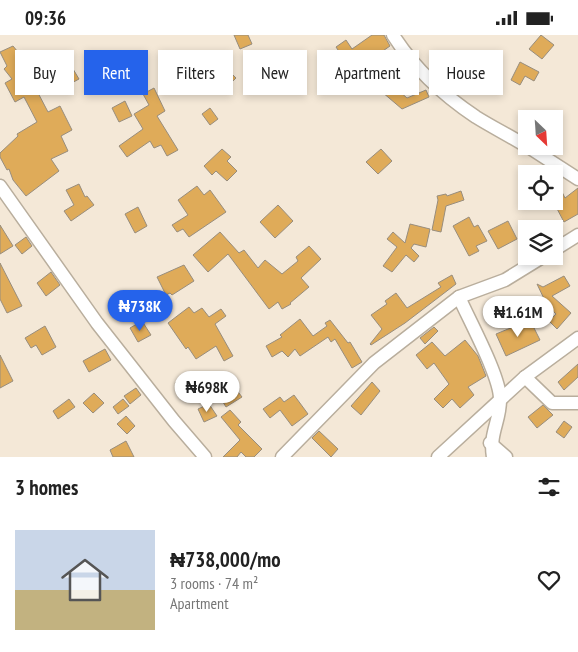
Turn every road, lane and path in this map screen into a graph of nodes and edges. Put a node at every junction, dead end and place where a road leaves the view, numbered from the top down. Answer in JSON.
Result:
{"nodes":[{"id":1,"x":393,"y":35,"type":"edge"},
{"id":2,"x":518,"y":141,"type":"edge"},
{"id":3,"x":540,"y":155,"type":"edge"},
{"id":4,"x":578,"y":179,"type":"edge"},
{"id":5,"x":0,"y":186,"type":"edge"},
{"id":6,"x":578,"y":235,"type":"edge"},
{"id":7,"x":563,"y":244,"type":"edge"},
{"id":8,"x":529,"y":265,"type":"edge"},
{"id":9,"x":459,"y":297,"type":"junction"},
{"id":10,"x":578,"y":338,"type":"edge"},
{"id":11,"x":525,"y":377,"type":"junction"},
{"id":12,"x":500,"y":401,"type":"junction"},
{"id":13,"x":578,"y":403,"type":"edge"},
{"id":14,"x":490,"y":443,"type":"junction"},
{"id":15,"x":205,"y":457,"type":"edge"},
{"id":16,"x":282,"y":457,"type":"edge"},
{"id":17,"x":438,"y":457,"type":"edge"},
{"id":18,"x":492,"y":457,"type":"edge"},
{"id":19,"x":506,"y":457,"type":"edge"}],
"edges":[{"from":1,"to":2,"type":"street"},
{"from":3,"to":4,"type":"street"},
{"from":5,"to":15,"type":"street"},
{"from":6,"to":7,"type":"street"},
{"from":8,"to":9,"type":"street"},
{"from":9,"to":12,"type":"street"},
{"from":9,"to":16,"type":"street"},
{"from":10,"to":11,"type":"street"},
{"from":11,"to":12,"type":"street"},
{"from":11,"to":13,"type":"street"},
{"from":12,"to":14,"type":"street"},
{"from":12,"to":17,"type":"street"},
{"from":14,"to":18,"type":"street"},
{"from":14,"to":19,"type":"street"}]}
